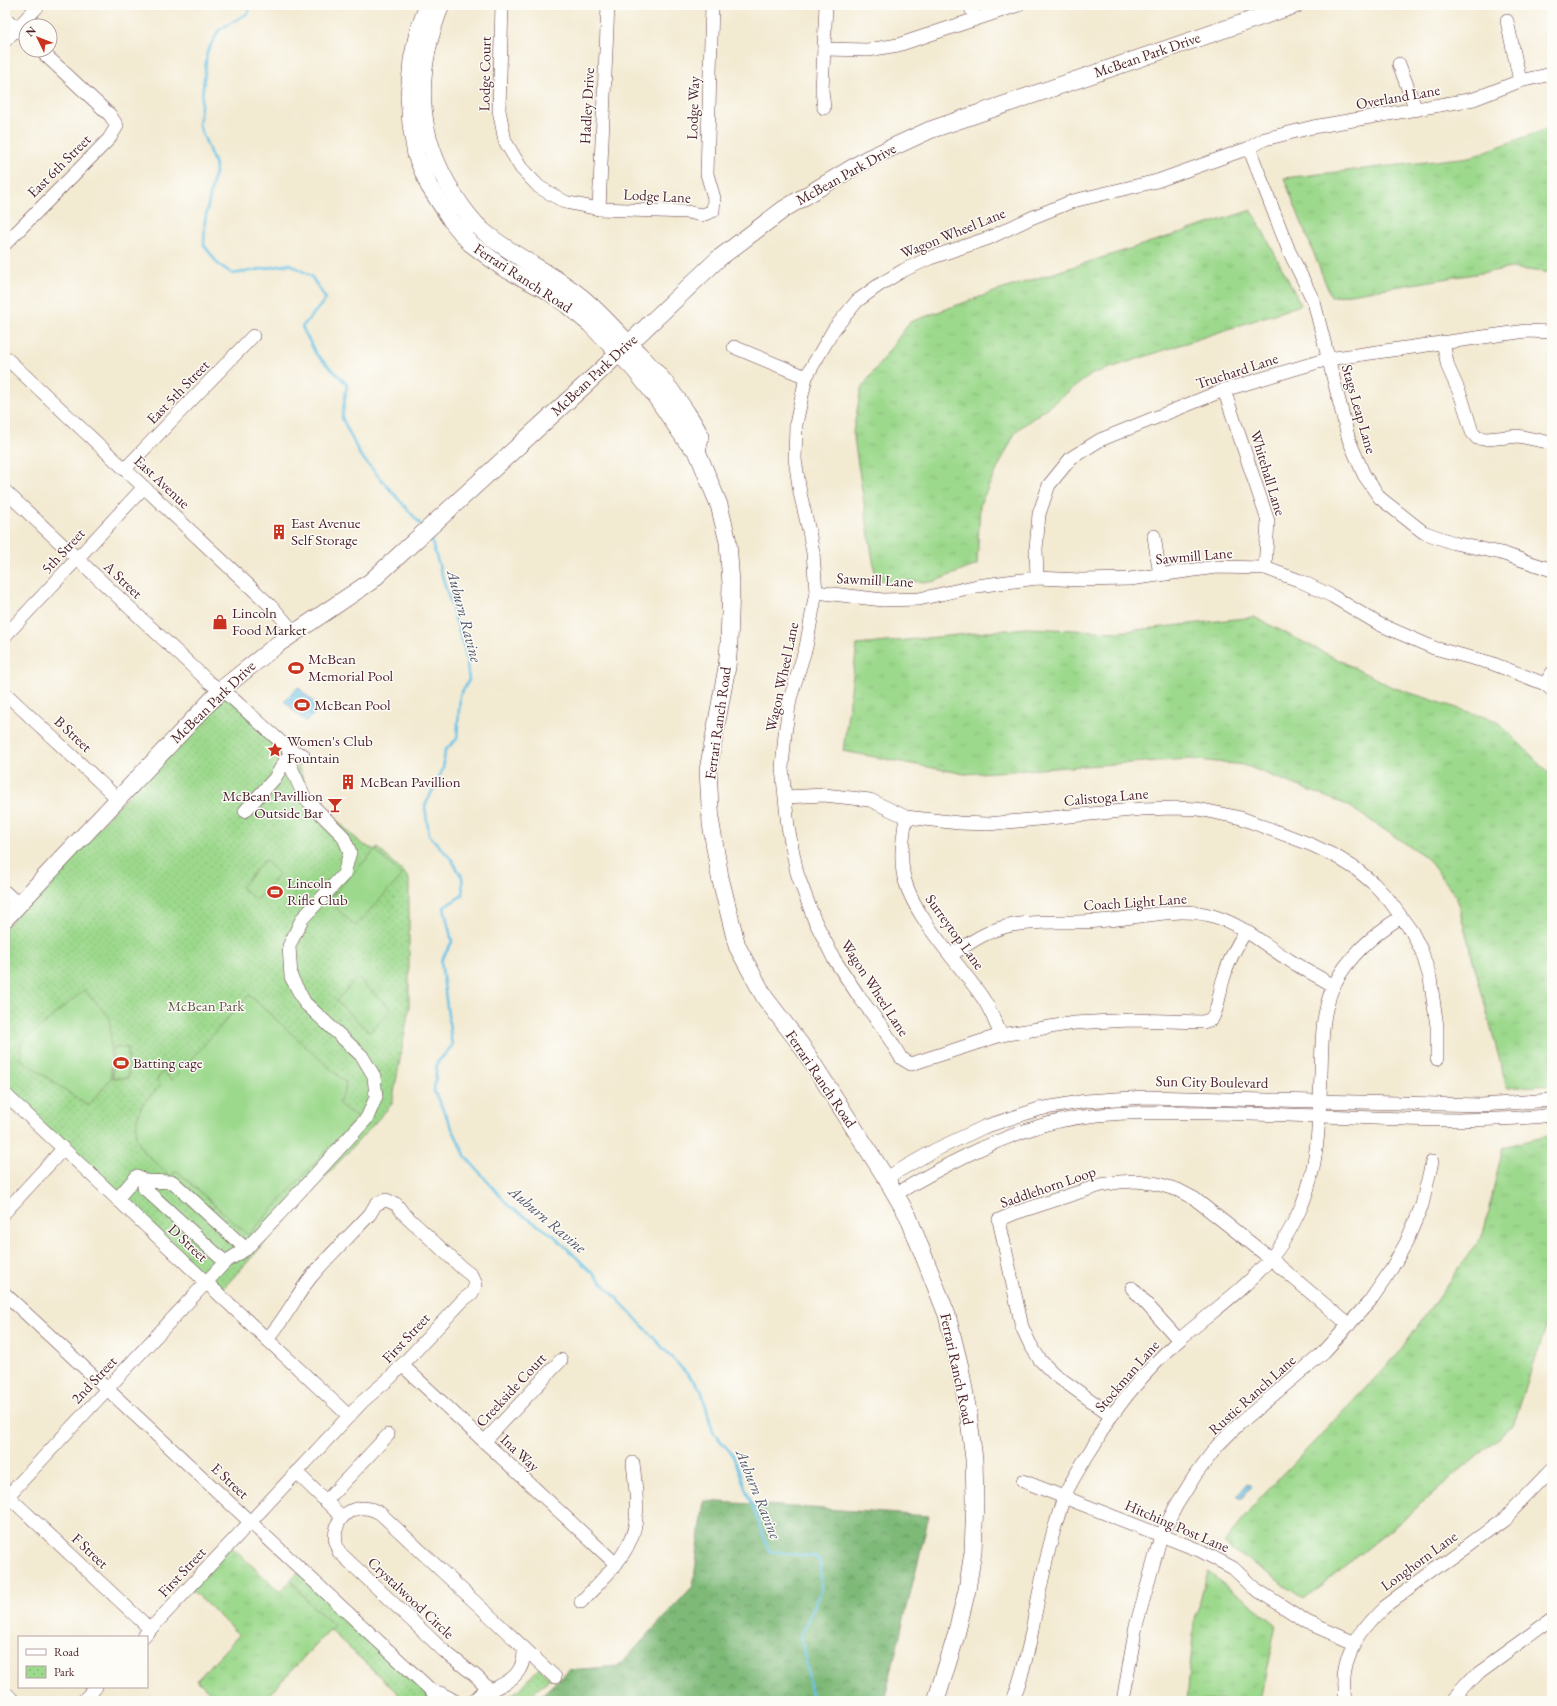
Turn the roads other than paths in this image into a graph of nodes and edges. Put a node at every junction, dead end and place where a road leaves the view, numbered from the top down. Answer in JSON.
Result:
{"nodes":[{"id":1,"x":39,"y":5,"type":"edge"},
{"id":2,"x":428,"y":5,"type":"edge"},
{"id":3,"x":441,"y":5,"type":"edge"},
{"id":4,"x":502,"y":5,"type":"edge"},
{"id":5,"x":608,"y":5,"type":"edge"},
{"id":6,"x":712,"y":5,"type":"edge"},
{"id":7,"x":826,"y":5,"type":"edge"},
{"id":8,"x":970,"y":5,"type":"edge"},
{"id":9,"x":1018,"y":5,"type":"edge"},
{"id":10,"x":1295,"y":5,"type":"edge"},
{"id":11,"x":5,"y":18,"type":"edge"},
{"id":12,"x":31,"y":18,"type":"edge"},
{"id":13,"x":975,"y":19,"type":"junction"},
{"id":14,"x":1507,"y":21,"type":"dead end"},
{"id":15,"x":18,"y":30,"type":"edge"},
{"id":16,"x":18,"y":34,"type":"edge"},
{"id":17,"x":5,"y":41,"type":"edge"},
{"id":18,"x":824,"y":49,"type":"junction"},
{"id":19,"x":49,"y":58,"type":"edge"},
{"id":20,"x":1399,"y":64,"type":"dead end"},
{"id":21,"x":1552,"y":74,"type":"edge"},
{"id":22,"x":1520,"y":81,"type":"junction"},
{"id":23,"x":824,"y":108,"type":"dead end"},
{"id":24,"x":1416,"y":110,"type":"junction"},
{"id":25,"x":1249,"y":148,"type":"junction"},
{"id":26,"x":599,"y":209,"type":"junction"},
{"id":27,"x":712,"y":211,"type":"joint"},
{"id":28,"x":5,"y":244,"type":"edge"},
{"id":29,"x":1552,"y":332,"type":"edge"},
{"id":30,"x":253,"y":336,"type":"dead end"},
{"id":31,"x":1443,"y":342,"type":"junction"},
{"id":32,"x":734,"y":347,"type":"dead end"},
{"id":33,"x":623,"y":349,"type":"junction"},
{"id":34,"x":5,"y":357,"type":"edge"},
{"id":35,"x":1328,"y":359,"type":"junction"},
{"id":36,"x":806,"y":377,"type":"junction"},
{"id":37,"x":1224,"y":390,"type":"junction"},
{"id":38,"x":1552,"y":443,"type":"edge"},
{"id":39,"x":125,"y":469,"type":"junction"},
{"id":40,"x":144,"y":487,"type":"junction"},
{"id":41,"x":5,"y":491,"type":"edge"},
{"id":42,"x":1154,"y":536,"type":"dead end"},
{"id":43,"x":77,"y":558,"type":"junction"},
{"id":44,"x":1265,"y":568,"type":"junction"},
{"id":45,"x":1552,"y":570,"type":"edge"},
{"id":46,"x":1160,"y":575,"type":"junction"},
{"id":47,"x":1037,"y":578,"type":"junction"},
{"id":48,"x":816,"y":592,"type":"junction"},
{"id":49,"x":294,"y":632,"type":"junction"},
{"id":50,"x":5,"y":636,"type":"edge"},
{"id":51,"x":1550,"y":682,"type":"edge"},
{"id":52,"x":221,"y":690,"type":"junction"},
{"id":53,"x":5,"y":693,"type":"edge"},
{"id":54,"x":294,"y":754,"type":"junction"},
{"id":55,"x":786,"y":797,"type":"junction"},
{"id":56,"x":118,"y":799,"type":"junction"},
{"id":57,"x":245,"y":811,"type":"dead end"},
{"id":58,"x":906,"y":817,"type":"junction"},
{"id":59,"x":5,"y":892,"type":"edge"},
{"id":60,"x":19,"y":905,"type":"junction"},
{"id":61,"x":1401,"y":916,"type":"junction"},
{"id":62,"x":5,"y":919,"type":"edge"},
{"id":63,"x":1246,"y":931,"type":"junction"},
{"id":64,"x":951,"y":956,"type":"junction"},
{"id":65,"x":1334,"y":986,"type":"junction"},
{"id":66,"x":1001,"y":1035,"type":"junction"},
{"id":67,"x":1437,"y":1059,"type":"dead end"},
{"id":68,"x":5,"y":1094,"type":"edge"},
{"id":69,"x":1552,"y":1100,"type":"edge"},
{"id":70,"x":1319,"y":1108,"type":"junction"},
{"id":71,"x":1552,"y":1115,"type":"edge"},
{"id":72,"x":63,"y":1149,"type":"junction"},
{"id":73,"x":1432,"y":1162,"type":"dead end"},
{"id":74,"x":886,"y":1178,"type":"junction"},
{"id":75,"x":144,"y":1181,"type":"junction"},
{"id":76,"x":896,"y":1194,"type":"junction"},
{"id":77,"x":117,"y":1199,"type":"junction"},
{"id":78,"x":5,"y":1212,"type":"edge"},
{"id":79,"x":246,"y":1249,"type":"junction"},
{"id":80,"x":1271,"y":1259,"type":"junction"},
{"id":81,"x":225,"y":1262,"type":"junction"},
{"id":82,"x":206,"y":1282,"type":"junction"},
{"id":83,"x":1132,"y":1288,"type":"dead end"},
{"id":84,"x":5,"y":1294,"type":"edge"},
{"id":85,"x":1349,"y":1325,"type":"junction"},
{"id":86,"x":267,"y":1339,"type":"junction"},
{"id":87,"x":1179,"y":1340,"type":"junction"},
{"id":88,"x":561,"y":1360,"type":"dead end"},
{"id":89,"x":402,"y":1365,"type":"junction"},
{"id":90,"x":107,"y":1389,"type":"junction"},
{"id":91,"x":349,"y":1416,"type":"junction"},
{"id":92,"x":1111,"y":1416,"type":"junction"},
{"id":93,"x":388,"y":1435,"type":"dead end"},
{"id":94,"x":484,"y":1442,"type":"junction"},
{"id":95,"x":634,"y":1463,"type":"dead end"},
{"id":96,"x":1552,"y":1469,"type":"edge"},
{"id":97,"x":296,"y":1472,"type":"junction"},
{"id":98,"x":1023,"y":1481,"type":"dead end"},
{"id":99,"x":7,"y":1497,"type":"edge"},
{"id":100,"x":1064,"y":1498,"type":"junction"},
{"id":101,"x":326,"y":1502,"type":"junction"},
{"id":102,"x":342,"y":1517,"type":"junction"},
{"id":103,"x":250,"y":1522,"type":"junction"},
{"id":104,"x":1161,"y":1536,"type":"junction"},
{"id":105,"x":616,"y":1564,"type":"junction"},
{"id":106,"x":581,"y":1602,"type":"dead end"},
{"id":107,"x":1552,"y":1619,"type":"edge"},
{"id":108,"x":146,"y":1633,"type":"edge"},
{"id":109,"x":1354,"y":1642,"type":"junction"},
{"id":110,"x":524,"y":1648,"type":"junction"},
{"id":111,"x":555,"y":1677,"type":"dead end"},
{"id":112,"x":95,"y":1688,"type":"edge"},
{"id":113,"x":5,"y":1695,"type":"edge"},
{"id":114,"x":488,"y":1696,"type":"edge"},
{"id":115,"x":436,"y":1697,"type":"edge"},
{"id":116,"x":11,"y":1701,"type":"edge"},
{"id":117,"x":83,"y":1701,"type":"edge"},
{"id":118,"x":455,"y":1701,"type":"edge"},
{"id":119,"x":473,"y":1701,"type":"edge"},
{"id":120,"x":936,"y":1701,"type":"edge"},
{"id":121,"x":1013,"y":1701,"type":"edge"},
{"id":122,"x":1124,"y":1701,"type":"edge"},
{"id":123,"x":1345,"y":1701,"type":"edge"},
{"id":124,"x":1452,"y":1701,"type":"edge"}],
"edges":[{"from":1,"to":12,"type":"street"},
{"from":2,"to":33,"type":"main road","name":"Ferrari Ranch Road"},
{"from":3,"to":33,"type":"main road","name":"Ferrari Ranch Road"},
{"from":4,"to":26,"type":"street","name":"Lodge Court"},
{"from":5,"to":26,"type":"street","name":"Hadley Drive"},
{"from":6,"to":27,"type":"street","name":"Lodge Way"},
{"from":7,"to":18,"type":"street"},
{"from":8,"to":13,"type":"street"},
{"from":9,"to":13,"type":"street"},
{"from":10,"to":33,"type":"main road","name":"McBean Park Drive"},
{"from":11,"to":15,"type":"street"},
{"from":13,"to":18,"type":"street"},
{"from":14,"to":22,"type":"street"},
{"from":16,"to":17,"type":"street"},
{"from":18,"to":23,"type":"street"},
{"from":19,"to":28,"type":"street","name":"East 6th Street"},
{"from":20,"to":24,"type":"street"},
{"from":21,"to":22,"type":"street","name":"Overland Lane"},
{"from":22,"to":24,"type":"street","name":"Overland Lane"},
{"from":24,"to":25,"type":"street","name":"Overland Lane"},
{"from":25,"to":35,"type":"street","name":"Stags Leap Lane"},
{"from":25,"to":36,"type":"street","name":"Wagon Wheel Lane"},
{"from":26,"to":27,"type":"street","name":"Lodge Lane"},
{"from":29,"to":31,"type":"street","name":"Truchard Lane"},
{"from":30,"to":39,"type":"street","name":"East 5th Street"},
{"from":31,"to":35,"type":"street","name":"Truchard Lane"},
{"from":31,"to":38,"type":"street"},
{"from":32,"to":36,"type":"street"},
{"from":33,"to":49,"type":"main road","name":"McBean Park Drive"},
{"from":33,"to":74,"type":"main road","name":"Ferrari Ranch Road"},
{"from":34,"to":39,"type":"street","name":"East Avenue"},
{"from":35,"to":37,"type":"street","name":"Truchard Lane"},
{"from":35,"to":45,"type":"street","name":"Stags Leap Lane"},
{"from":36,"to":48,"type":"street","name":"Wagon Wheel Lane"},
{"from":37,"to":44,"type":"street","name":"Whitehall Lane"},
{"from":37,"to":47,"type":"street","name":"Truchard Lane"},
{"from":39,"to":40,"type":"street","name":"East Avenue"},
{"from":40,"to":43,"type":"street","name":"5th Street"},
{"from":40,"to":49,"type":"street","name":"East Avenue"},
{"from":41,"to":43,"type":"street","name":"A Street"},
{"from":42,"to":46,"type":"street"},
{"from":43,"to":50,"type":"street","name":"5th Street"},
{"from":43,"to":52,"type":"street","name":"A Street"},
{"from":44,"to":46,"type":"street","name":"Sawmill Lane"},
{"from":44,"to":51,"type":"street","name":"Sawmill Lane"},
{"from":46,"to":47,"type":"street","name":"Sawmill Lane"},
{"from":47,"to":48,"type":"street","name":"Sawmill Lane"},
{"from":48,"to":55,"type":"street","name":"Wagon Wheel Lane"},
{"from":49,"to":52,"type":"main road","name":"McBean Park Drive"},
{"from":52,"to":54,"type":"street","name":"A Street"},
{"from":52,"to":56,"type":"main road","name":"McBean Park Drive"},
{"from":53,"to":56,"type":"street","name":"B Street"},
{"from":54,"to":57,"type":"street"},
{"from":54,"to":79,"type":"street","name":"2nd Street"},
{"from":55,"to":58,"type":"street","name":"Calistoga Lane"},
{"from":55,"to":66,"type":"street","name":"Wagon Wheel Lane"},
{"from":56,"to":60,"type":"main road","name":"McBean Park Drive"},
{"from":58,"to":61,"type":"street","name":"Calistoga Lane"},
{"from":58,"to":64,"type":"street","name":"Surreytop Lane"},
{"from":59,"to":60,"type":"street"},
{"from":60,"to":62,"type":"main road","name":"McBean Park Drive"},
{"from":61,"to":65,"type":"street","name":"Stockman Lane"},
{"from":61,"to":67,"type":"street","name":"Calistoga Lane"},
{"from":63,"to":64,"type":"street","name":"Coach Light Lane"},
{"from":63,"to":65,"type":"street","name":"Coach Light Lane"},
{"from":63,"to":66,"type":"street","name":"Wagon Wheel Lane"},
{"from":64,"to":66,"type":"street","name":"Surreytop Lane"},
{"from":65,"to":70,"type":"street","name":"Stockman Lane"},
{"from":68,"to":72,"type":"street","name":"D Street"},
{"from":69,"to":70,"type":"street","name":"Sun City Boulevard"},
{"from":70,"to":71,"type":"street","name":"Sun City Boulevard"},
{"from":70,"to":74,"type":"street","name":"Sun City Boulevard"},
{"from":70,"to":76,"type":"street","name":"Sun City Boulevard"},
{"from":70,"to":80,"type":"street","name":"Stockman Lane"},
{"from":72,"to":77,"type":"street","name":"D Street"},
{"from":72,"to":78,"type":"street"},
{"from":73,"to":85,"type":"street","name":"Rustic Ranch Lane"},
{"from":74,"to":76,"type":"main road","name":"Ferrari Ranch Road"},
{"from":75,"to":77,"type":"street"},
{"from":75,"to":79,"type":"street"},
{"from":75,"to":81,"type":"street"},
{"from":76,"to":120,"type":"main road","name":"Ferrari Ranch Road"},
{"from":77,"to":82,"type":"street","name":"D Street"},
{"from":79,"to":81,"type":"street","name":"2nd Street"},
{"from":80,"to":85,"type":"street"},
{"from":80,"to":87,"type":"street","name":"Stockman Lane"},
{"from":80,"to":92,"type":"street","name":"Saddlehorn Loop"},
{"from":81,"to":82,"type":"street","name":"2nd Street"},
{"from":82,"to":86,"type":"street","name":"D Street"},
{"from":82,"to":90,"type":"street","name":"2nd Street"},
{"from":83,"to":87,"type":"street"},
{"from":84,"to":90,"type":"street","name":"E Street"},
{"from":85,"to":104,"type":"street","name":"Rustic Ranch Lane"},
{"from":86,"to":89,"type":"street","name":"First Street"},
{"from":86,"to":91,"type":"street","name":"D Street"},
{"from":87,"to":92,"type":"street","name":"Stockman Lane"},
{"from":88,"to":94,"type":"street","name":"Creekside Court"},
{"from":89,"to":91,"type":"street","name":"First Street"},
{"from":89,"to":94,"type":"street","name":"Ina Way"},
{"from":90,"to":99,"type":"street","name":"2nd Street"},
{"from":90,"to":103,"type":"street","name":"E Street"},
{"from":91,"to":97,"type":"street","name":"First Street"},
{"from":92,"to":100,"type":"street","name":"Stockman Lane"},
{"from":93,"to":101,"type":"street"},
{"from":94,"to":105,"type":"street","name":"Ina Way"},
{"from":95,"to":105,"type":"street"},
{"from":96,"to":109,"type":"street","name":"Longhorn Lane"},
{"from":97,"to":101,"type":"street"},
{"from":97,"to":103,"type":"street","name":"First Street"},
{"from":98,"to":100,"type":"street","name":"Hitching Post Lane"},
{"from":99,"to":108,"type":"street","name":"F Street"},
{"from":100,"to":104,"type":"street","name":"Hitching Post Lane"},
{"from":100,"to":121,"type":"street","name":"Stockman Lane"},
{"from":101,"to":102,"type":"street"},
{"from":102,"to":110,"type":"street"},
{"from":102,"to":114,"type":"street","name":"Crystalwood Circle"},
{"from":103,"to":108,"type":"street","name":"First Street"},
{"from":103,"to":115,"type":"street","name":"E Street"},
{"from":104,"to":109,"type":"street","name":"Hitching Post Lane"},
{"from":104,"to":122,"type":"street","name":"Rustic Ranch Lane"},
{"from":105,"to":106,"type":"street"},
{"from":107,"to":124,"type":"street"},
{"from":109,"to":123,"type":"street","name":"Longhorn Lane"},
{"from":110,"to":111,"type":"street"},
{"from":110,"to":114,"type":"street"},
{"from":112,"to":117,"type":"street"},
{"from":113,"to":116,"type":"main road"},
{"from":114,"to":119,"type":"street"},
{"from":115,"to":118,"type":"street","name":"E Street"}]}
